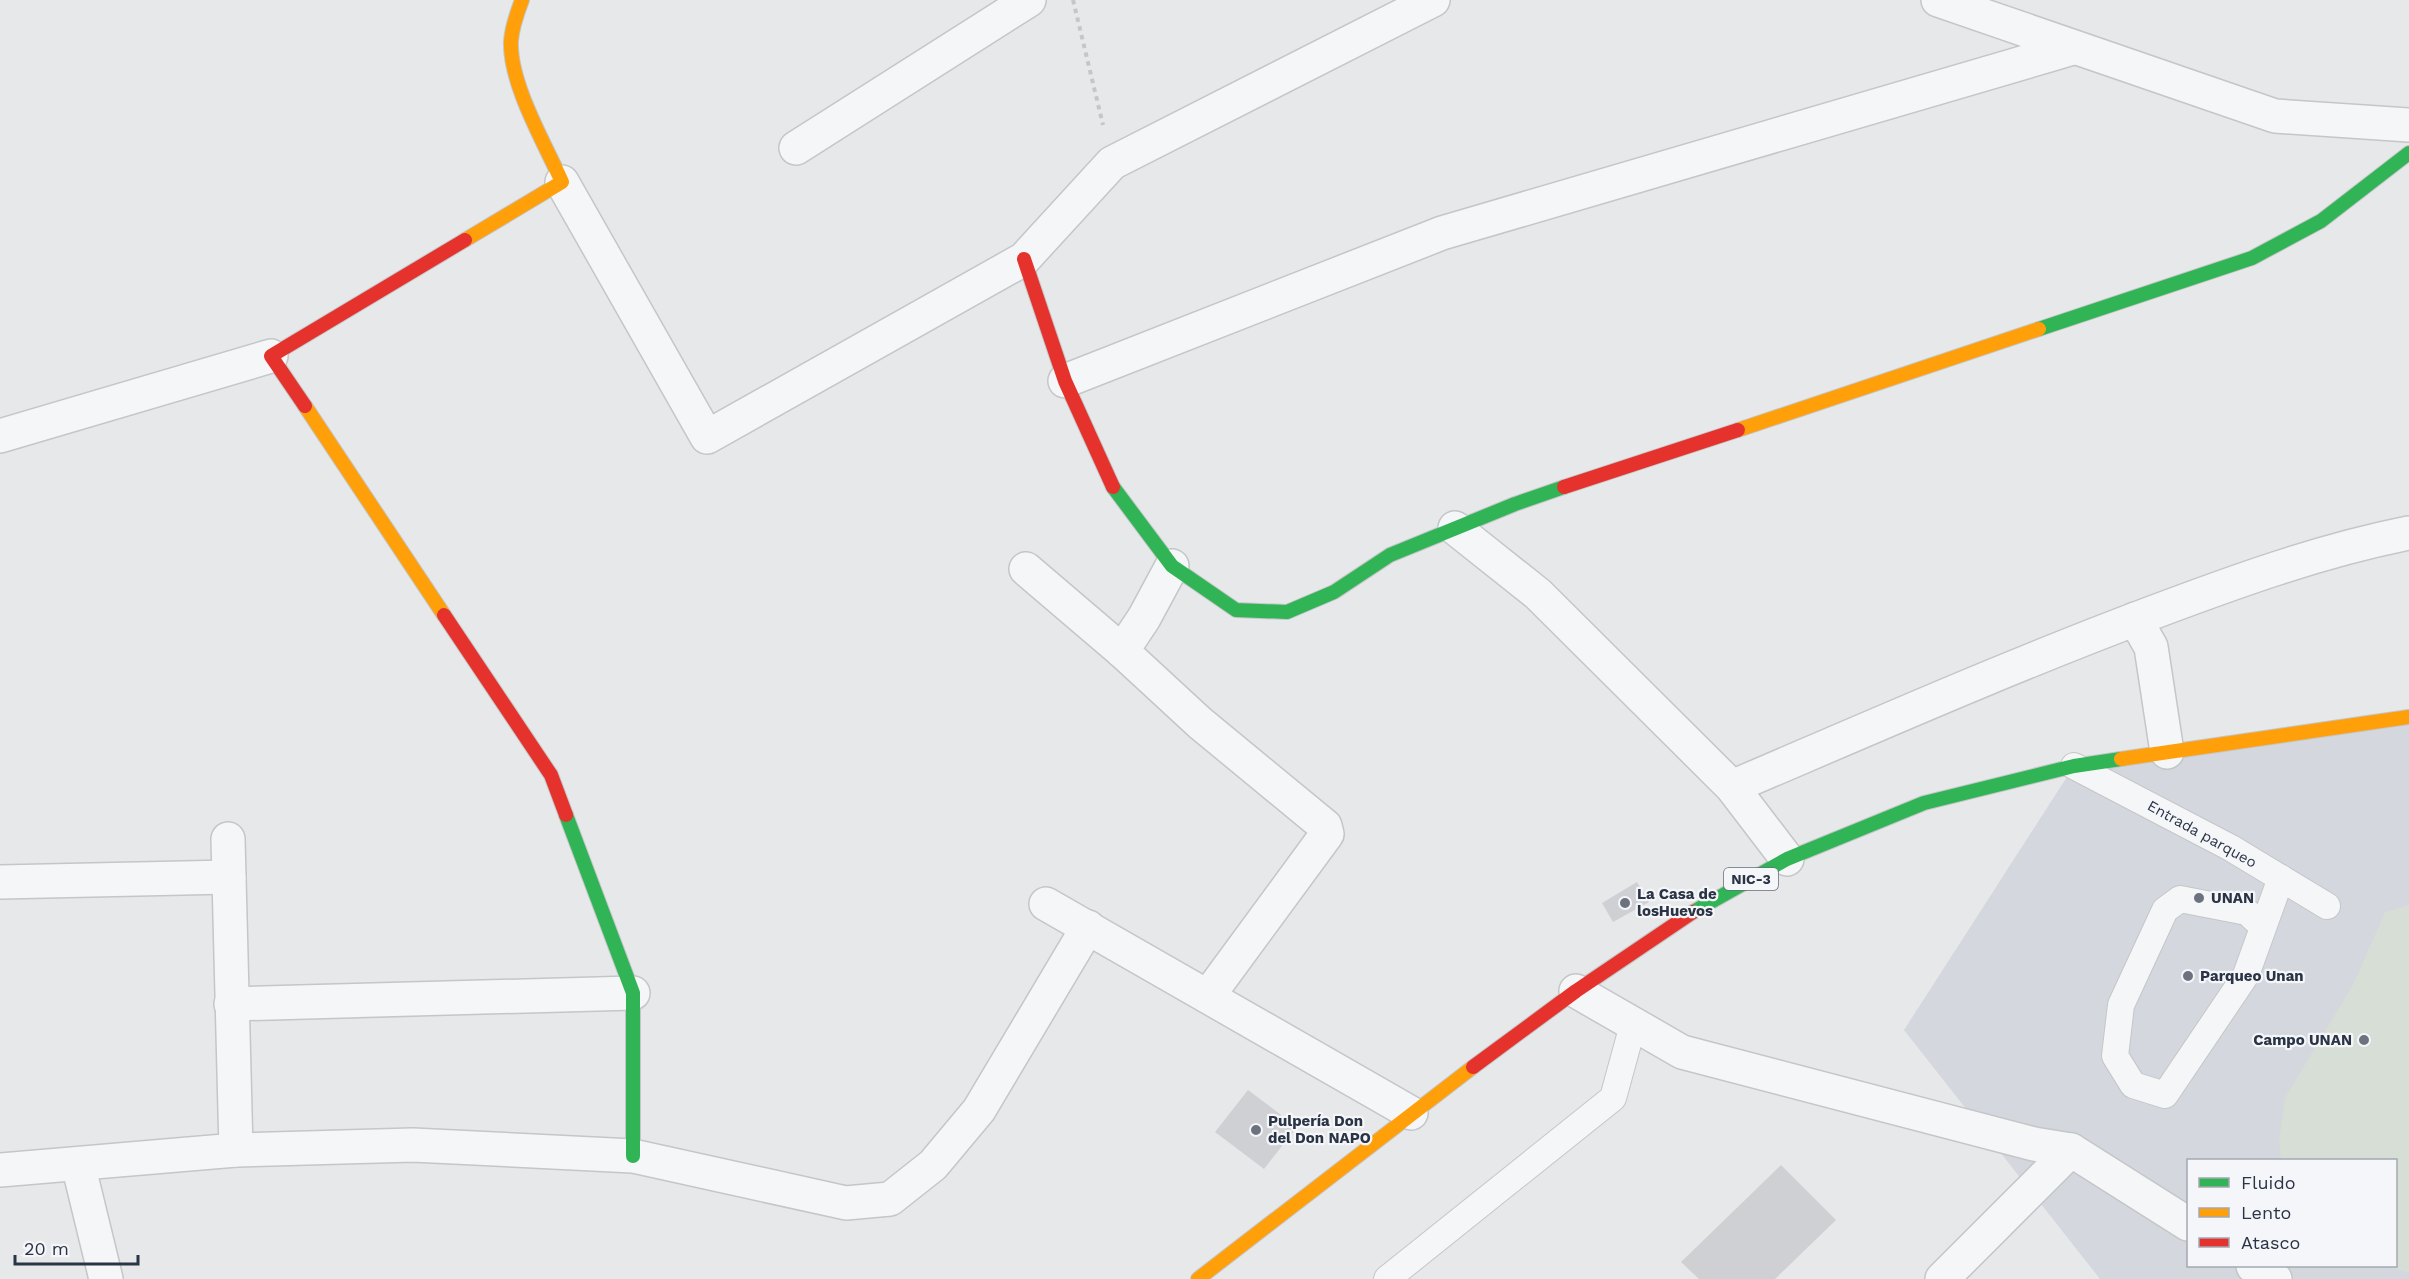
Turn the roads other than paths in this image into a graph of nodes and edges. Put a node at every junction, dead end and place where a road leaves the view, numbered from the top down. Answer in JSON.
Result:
{"nodes":[{"id":1,"x":522,"y":0,"type":"edge"},
{"id":2,"x":1029,"y":0,"type":"edge"},
{"id":3,"x":1433,"y":0,"type":"edge"},
{"id":4,"x":1938,"y":0,"type":"edge"},
{"id":5,"x":2073,"y":48,"type":"junction"},
{"id":6,"x":2409,"y":125,"type":"edge"},
{"id":7,"x":796,"y":148,"type":"dead end"},
{"id":8,"x":2409,"y":153,"type":"edge"},
{"id":9,"x":562,"y":182,"type":"junction"},
{"id":10,"x":1024,"y":259,"type":"junction"},
{"id":11,"x":271,"y":356,"type":"junction"},
{"id":12,"x":1065,"y":381,"type":"junction"},
{"id":13,"x":0,"y":436,"type":"edge"},
{"id":14,"x":1455,"y":528,"type":"junction"},
{"id":15,"x":2409,"y":533,"type":"edge"},
{"id":16,"x":1172,"y":566,"type":"junction"},
{"id":17,"x":1026,"y":569,"type":"dead end"},
{"id":18,"x":2135,"y":619,"type":"junction"},
{"id":19,"x":1122,"y":651,"type":"junction"},
{"id":20,"x":2409,"y":717,"type":"edge"},
{"id":21,"x":2167,"y":752,"type":"junction"},
{"id":22,"x":2074,"y":766,"type":"junction"},
{"id":23,"x":1732,"y":787,"type":"junction"},
{"id":24,"x":228,"y":839,"type":"dead end"},
{"id":25,"x":1787,"y":859,"type":"junction"},
{"id":26,"x":229,"y":877,"type":"junction"},
{"id":27,"x":2281,"y":878,"type":"junction"},
{"id":28,"x":0,"y":882,"type":"edge"},
{"id":29,"x":1046,"y":904,"type":"dead end"},
{"id":30,"x":2327,"y":906,"type":"dead end"},
{"id":31,"x":1088,"y":927,"type":"junction"},
{"id":32,"x":2263,"y":927,"type":"junction"},
{"id":33,"x":1576,"y":991,"type":"junction"},
{"id":34,"x":633,"y":993,"type":"junction"},
{"id":35,"x":1208,"y":996,"type":"junction"},
{"id":36,"x":231,"y":1004,"type":"junction"},
{"id":37,"x":1634,"y":1025,"type":"junction"},
{"id":38,"x":1411,"y":1113,"type":"junction"},
{"id":39,"x":236,"y":1150,"type":"junction"},
{"id":40,"x":2071,"y":1150,"type":"junction"},
{"id":41,"x":633,"y":1156,"type":"junction"},
{"id":42,"x":78,"y":1164,"type":"junction"},
{"id":43,"x":0,"y":1170,"type":"edge"},
{"id":44,"x":2187,"y":1223,"type":"edge"},
{"id":45,"x":2255,"y":1267,"type":"edge"},
{"id":46,"x":106,"y":1279,"type":"edge"},
{"id":47,"x":1198,"y":1279,"type":"edge"},
{"id":48,"x":1387,"y":1279,"type":"edge"},
{"id":49,"x":1942,"y":1279,"type":"edge"},
{"id":50,"x":2275,"y":1279,"type":"edge"}],
"edges":[{"from":1,"to":9,"type":"street"},
{"from":2,"to":7,"type":"street"},
{"from":3,"to":10,"type":"street"},
{"from":4,"to":5,"type":"street"},
{"from":5,"to":6,"type":"street"},
{"from":5,"to":12,"type":"street"},
{"from":8,"to":14,"type":"street"},
{"from":9,"to":10,"type":"street"},
{"from":9,"to":11,"type":"street"},
{"from":10,"to":12,"type":"street"},
{"from":11,"to":13,"type":"street"},
{"from":11,"to":34,"type":"street"},
{"from":12,"to":16,"type":"street"},
{"from":14,"to":16,"type":"street"},
{"from":14,"to":23,"type":"street"},
{"from":15,"to":18,"type":"street"},
{"from":16,"to":19,"type":"street"},
{"from":17,"to":19,"type":"street"},
{"from":18,"to":21,"type":"street"},
{"from":18,"to":23,"type":"street"},
{"from":19,"to":35,"type":"street"},
{"from":20,"to":21,"type":"street","number":"NIC-3"},
{"from":21,"to":22,"type":"street","number":"NIC-3"},
{"from":22,"to":25,"type":"street","number":"NIC-3"},
{"from":22,"to":27,"type":"lane","name":"Entrada parqueo"},
{"from":23,"to":25,"type":"street"},
{"from":24,"to":26,"type":"street"},
{"from":25,"to":33,"type":"street","number":"NIC-3"},
{"from":26,"to":28,"type":"street"},
{"from":26,"to":36,"type":"street"},
{"from":27,"to":30,"type":"lane","name":"Entrada parqueo"},
{"from":27,"to":32,"type":"lane"},
{"from":29,"to":31,"type":"street"},
{"from":31,"to":35,"type":"street"},
{"from":31,"to":41,"type":"street"},
{"from":32,"to":32,"type":"lane"},
{"from":33,"to":37,"type":"street"},
{"from":33,"to":38,"type":"street","number":"NIC-3"},
{"from":34,"to":36,"type":"street"},
{"from":34,"to":41,"type":"street"},
{"from":35,"to":38,"type":"street"},
{"from":36,"to":39,"type":"street"},
{"from":37,"to":40,"type":"street"},
{"from":37,"to":48,"type":"lane"},
{"from":38,"to":47,"type":"street","number":"NIC-3"},
{"from":39,"to":41,"type":"street"},
{"from":39,"to":42,"type":"street"},
{"from":40,"to":44,"type":"street"},
{"from":40,"to":49,"type":"street"},
{"from":42,"to":43,"type":"street"},
{"from":42,"to":46,"type":"street"},
{"from":45,"to":50,"type":"street"}]}
